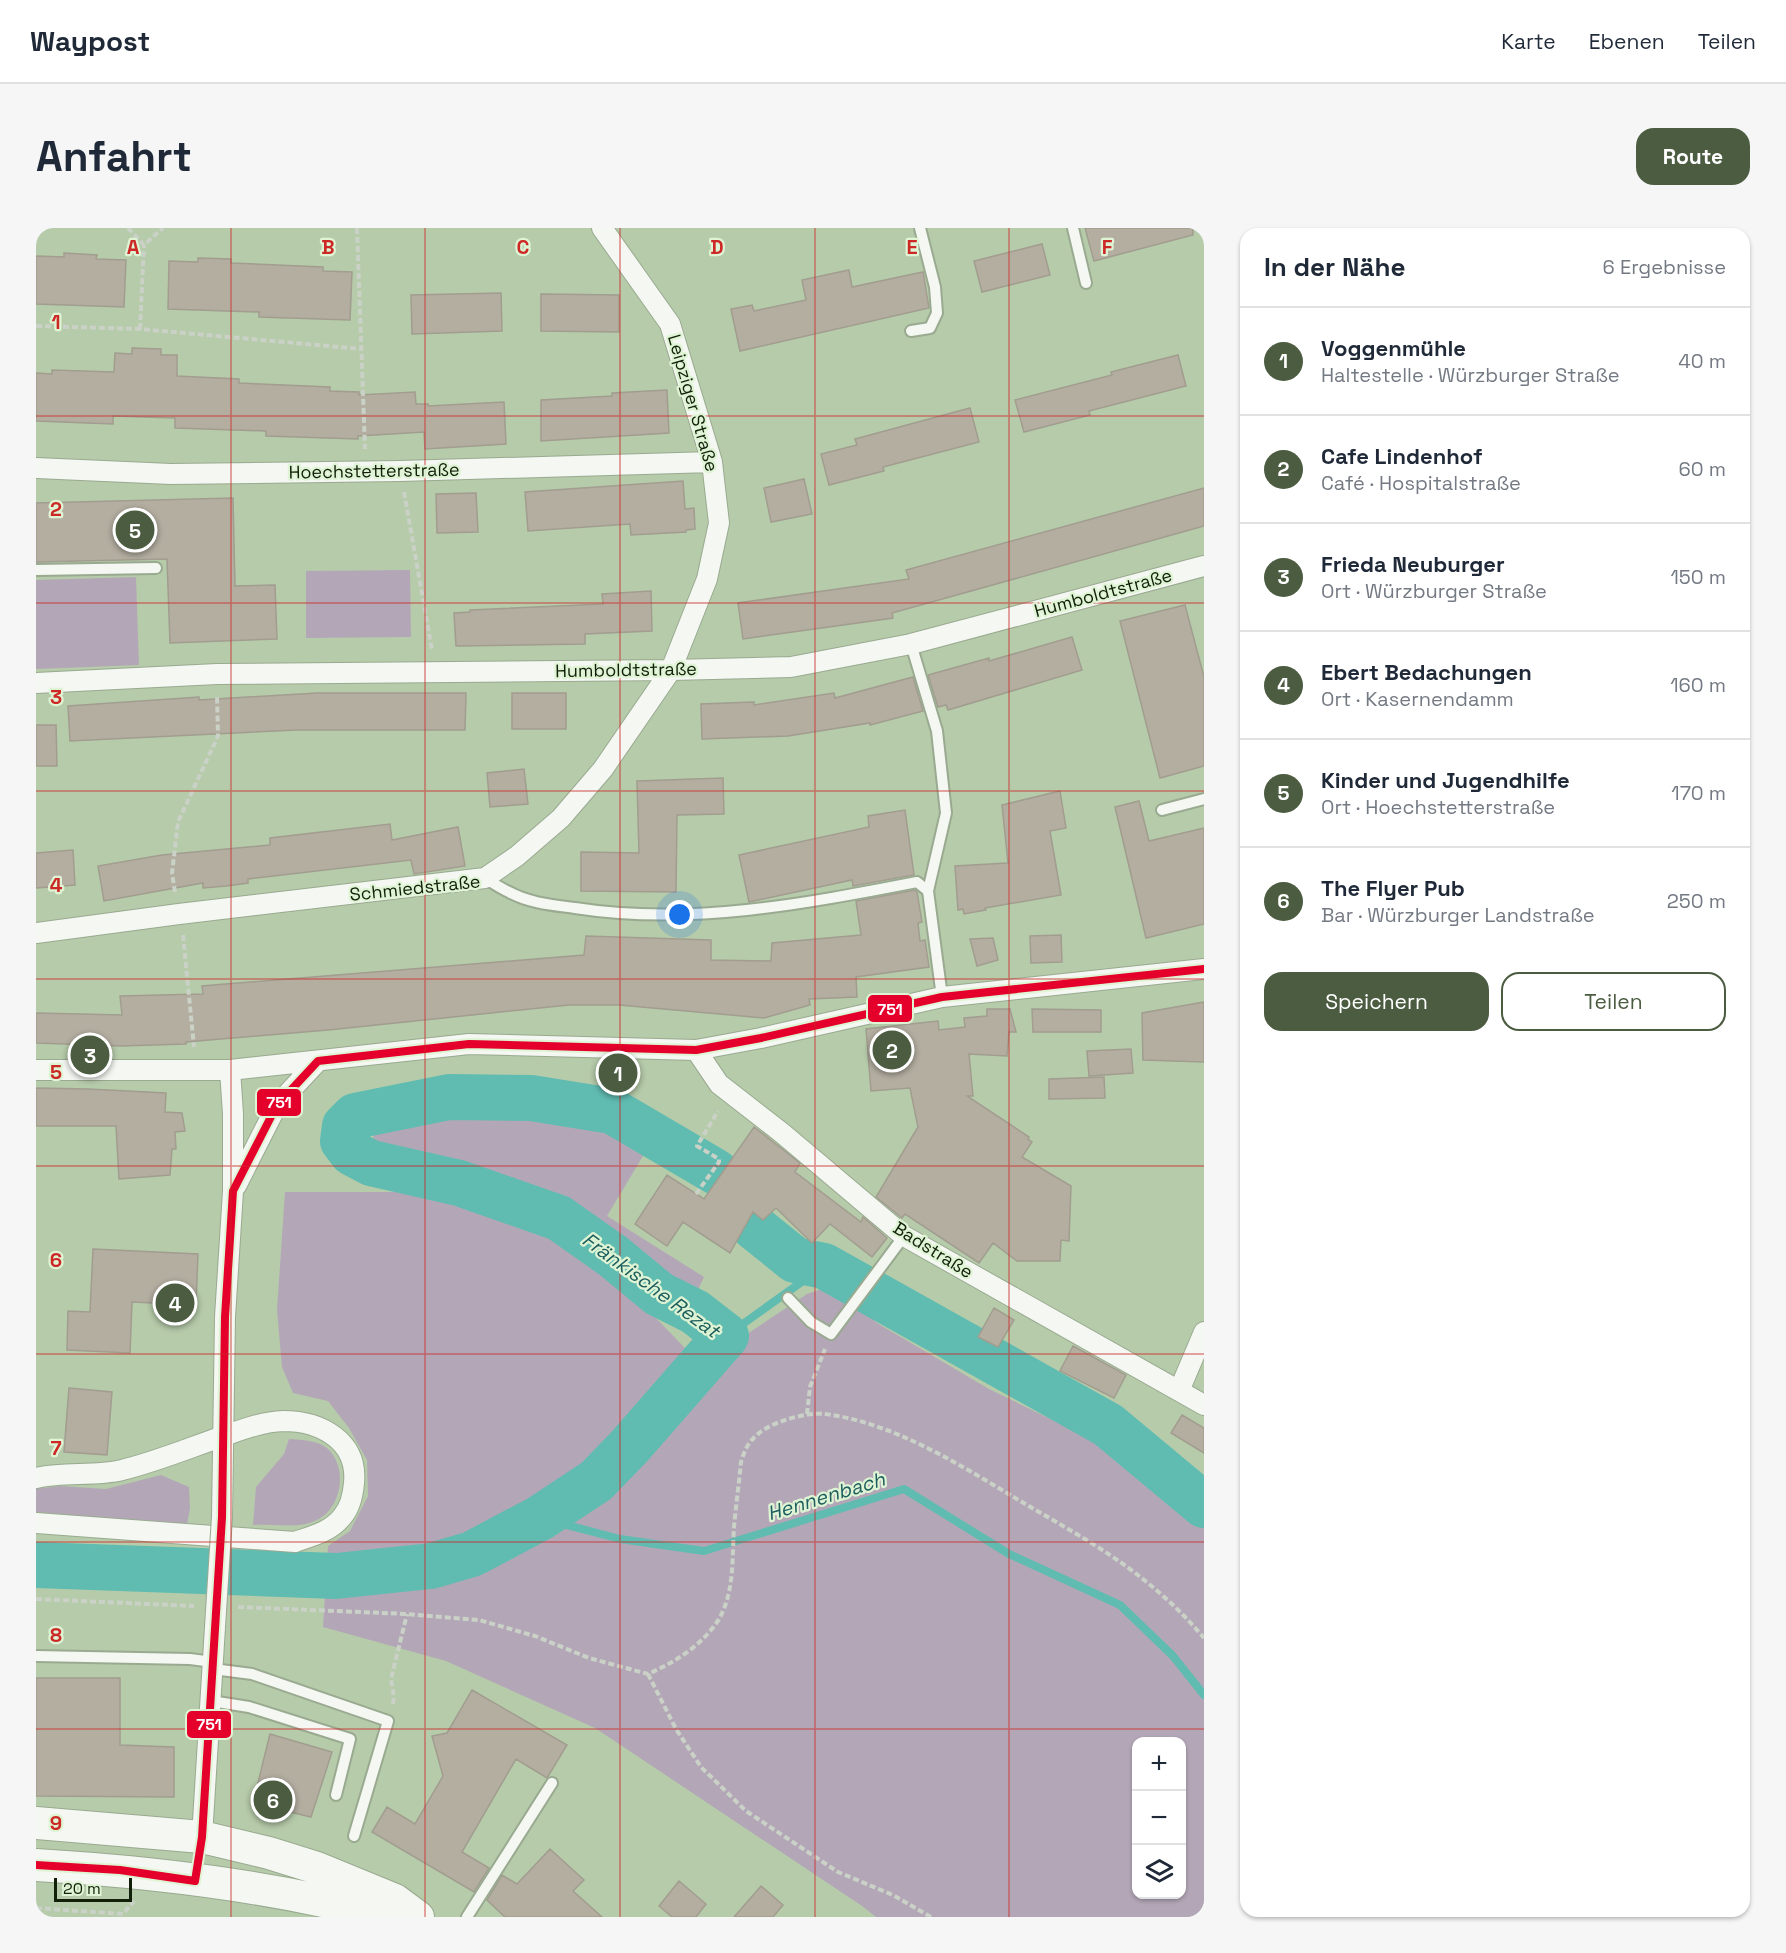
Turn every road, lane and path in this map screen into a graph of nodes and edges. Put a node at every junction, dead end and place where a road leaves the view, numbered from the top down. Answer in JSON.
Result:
{"nodes":[{"id":1,"x":129,"y":228,"type":"edge"},
{"id":2,"x":163,"y":228,"type":"edge"},
{"id":3,"x":357,"y":228,"type":"edge"},
{"id":4,"x":602,"y":228,"type":"edge"},
{"id":5,"x":920,"y":228,"type":"edge"},
{"id":6,"x":1072,"y":228,"type":"edge"},
{"id":7,"x":144,"y":245,"type":"junction"},
{"id":8,"x":1086,"y":283,"type":"dead end"},
{"id":9,"x":36,"y":326,"type":"edge"},
{"id":10,"x":140,"y":329,"type":"junction"},
{"id":11,"x":911,"y":331,"type":"dead end"},
{"id":12,"x":361,"y":349,"type":"junction"},
{"id":13,"x":712,"y":462,"type":"junction"},
{"id":14,"x":36,"y":468,"type":"edge"},
{"id":15,"x":366,"y":471,"type":"junction"},
{"id":16,"x":400,"y":471,"type":"junction"},
{"id":17,"x":1204,"y":566,"type":"edge"},
{"id":18,"x":156,"y":568,"type":"dead end"},
{"id":19,"x":36,"y":570,"type":"edge"},
{"id":20,"x":911,"y":644,"type":"junction"},
{"id":21,"x":671,"y":670,"type":"junction"},
{"id":22,"x":435,"y":671,"type":"junction"},
{"id":23,"x":217,"y":674,"type":"junction"},
{"id":24,"x":36,"y":683,"type":"edge"},
{"id":25,"x":1204,"y":799,"type":"edge"},
{"id":26,"x":1162,"y":810,"type":"dead end"},
{"id":27,"x":485,"y":878,"type":"junction"},
{"id":28,"x":928,"y":891,"type":"junction"},
{"id":29,"x":179,"y":914,"type":"junction"},
{"id":30,"x":36,"y":933,"type":"edge"},
{"id":31,"x":186,"y":950,"type":"dead end"},
{"id":32,"x":1204,"y":969,"type":"edge"},
{"id":33,"x":942,"y":998,"type":"junction"},
{"id":34,"x":696,"y":1050,"type":"junction"},
{"id":35,"x":318,"y":1060,"type":"junction"},
{"id":36,"x":36,"y":1070,"type":"edge"},
{"id":37,"x":230,"y":1070,"type":"junction"},
{"id":38,"x":195,"y":1071,"type":"junction"},
{"id":39,"x":730,"y":1092,"type":"junction"},
{"id":40,"x":233,"y":1191,"type":"junction"},
{"id":41,"x":696,"y":1194,"type":"dead end"},
{"id":42,"x":904,"y":1236,"type":"junction"},
{"id":43,"x":788,"y":1298,"type":"dead end"},
{"id":44,"x":1204,"y":1332,"type":"edge"},
{"id":45,"x":831,"y":1334,"type":"junction"},
{"id":46,"x":1179,"y":1391,"type":"junction"},
{"id":47,"x":1204,"y":1405,"type":"edge"},
{"id":48,"x":807,"y":1414,"type":"junction"},
{"id":49,"x":224,"y":1436,"type":"junction"},
{"id":50,"x":36,"y":1478,"type":"edge"},
{"id":51,"x":36,"y":1523,"type":"edge"},
{"id":52,"x":36,"y":1599,"type":"edge"},
{"id":53,"x":175,"y":1605,"type":"dead end"},
{"id":54,"x":241,"y":1608,"type":"dead end"},
{"id":55,"x":408,"y":1614,"type":"junction"},
{"id":56,"x":1204,"y":1638,"type":"edge"},
{"id":57,"x":36,"y":1656,"type":"edge"},
{"id":58,"x":213,"y":1665,"type":"junction"},
{"id":59,"x":648,"y":1674,"type":"junction"},
{"id":60,"x":211,"y":1701,"type":"junction"},
{"id":61,"x":388,"y":1721,"type":"junction"},
{"id":62,"x":552,"y":1783,"type":"dead end"},
{"id":63,"x":336,"y":1795,"type":"dead end"},
{"id":64,"x":36,"y":1823,"type":"edge"},
{"id":65,"x":354,"y":1836,"type":"dead end"},
{"id":66,"x":202,"y":1837,"type":"junction"},
{"id":67,"x":36,"y":1865,"type":"edge"},
{"id":68,"x":195,"y":1881,"type":"junction"},
{"id":69,"x":136,"y":1899,"type":"dead end"},
{"id":70,"x":36,"y":1908,"type":"edge"},
{"id":71,"x":390,"y":1917,"type":"edge"},
{"id":72,"x":418,"y":1917,"type":"edge"},
{"id":73,"x":467,"y":1917,"type":"edge"},
{"id":74,"x":931,"y":1917,"type":"edge"}],
"edges":[{"from":1,"to":7,"type":"path"},
{"from":2,"to":7,"type":"path"},
{"from":3,"to":12,"type":"path"},
{"from":4,"to":13,"type":"street","name":"Leipziger Straße"},
{"from":5,"to":11,"type":"lane"},
{"from":6,"to":8,"type":"lane"},
{"from":7,"to":10,"type":"path"},
{"from":9,"to":10,"type":"path"},
{"from":10,"to":12,"type":"path"},
{"from":12,"to":15,"type":"path"},
{"from":13,"to":16,"type":"street","name":"Hoechstetterstraße"},
{"from":13,"to":21,"type":"street","name":"Leipziger Straße"},
{"from":14,"to":15,"type":"street","name":"Hoechstetterstraße"},
{"from":15,"to":16,"type":"street","name":"Hoechstetterstraße"},
{"from":16,"to":22,"type":"path"},
{"from":17,"to":20,"type":"street","name":"Humboldtstraße"},
{"from":18,"to":19,"type":"lane"},
{"from":20,"to":21,"type":"street","name":"Humboldtstraße"},
{"from":20,"to":28,"type":"lane"},
{"from":21,"to":22,"type":"street","name":"Humboldtstraße"},
{"from":21,"to":27,"type":"street","name":"Leipziger Straße"},
{"from":22,"to":23,"type":"street","name":"Humboldtstraße"},
{"from":23,"to":24,"type":"street","name":"Humboldtstraße"},
{"from":23,"to":29,"type":"path"},
{"from":25,"to":26,"type":"lane"},
{"from":27,"to":28,"type":"lane","name":"Schmiedstraße"},
{"from":27,"to":29,"type":"street","name":"Schmiedstraße"},
{"from":28,"to":33,"type":"lane"},
{"from":29,"to":30,"type":"street","name":"Schmiedstraße"},
{"from":31,"to":38,"type":"path"},
{"from":32,"to":33,"type":"street"},
{"from":33,"to":34,"type":"street"},
{"from":34,"to":35,"type":"street"},
{"from":34,"to":39,"type":"street","name":"Badstraße"},
{"from":35,"to":37,"type":"street"},
{"from":35,"to":40,"type":"street"},
{"from":36,"to":38,"type":"street"},
{"from":37,"to":38,"type":"street"},
{"from":37,"to":40,"type":"street"},
{"from":39,"to":41,"type":"path"},
{"from":39,"to":42,"type":"street","name":"Badstraße"},
{"from":40,"to":49,"type":"street"},
{"from":42,"to":45,"type":"lane"},
{"from":42,"to":46,"type":"street","name":"Badstraße"},
{"from":43,"to":45,"type":"lane"},
{"from":44,"to":46,"type":"street"},
{"from":45,"to":48,"type":"path"},
{"from":46,"to":47,"type":"street","name":"Badstraße"},
{"from":48,"to":56,"type":"path"},
{"from":48,"to":59,"type":"path"},
{"from":49,"to":50,"type":"street"},
{"from":49,"to":51,"type":"street"},
{"from":49,"to":58,"type":"street","bridge":true},
{"from":52,"to":53,"type":"path"},
{"from":54,"to":55,"type":"path"},
{"from":55,"to":59,"type":"path"},
{"from":55,"to":61,"type":"path"},
{"from":57,"to":58,"type":"lane"},
{"from":58,"to":60,"type":"street"},
{"from":58,"to":61,"type":"lane"},
{"from":59,"to":74,"type":"path"},
{"from":60,"to":63,"type":"lane"},
{"from":60,"to":66,"type":"street"},
{"from":61,"to":65,"type":"lane"},
{"from":62,"to":73,"type":"lane"},
{"from":64,"to":66,"type":"main road"},
{"from":66,"to":68,"type":"main road"},
{"from":66,"to":72,"type":"main road"},
{"from":67,"to":68,"type":"main road"},
{"from":68,"to":71,"type":"main road"},
{"from":69,"to":70,"type":"path"}]}
